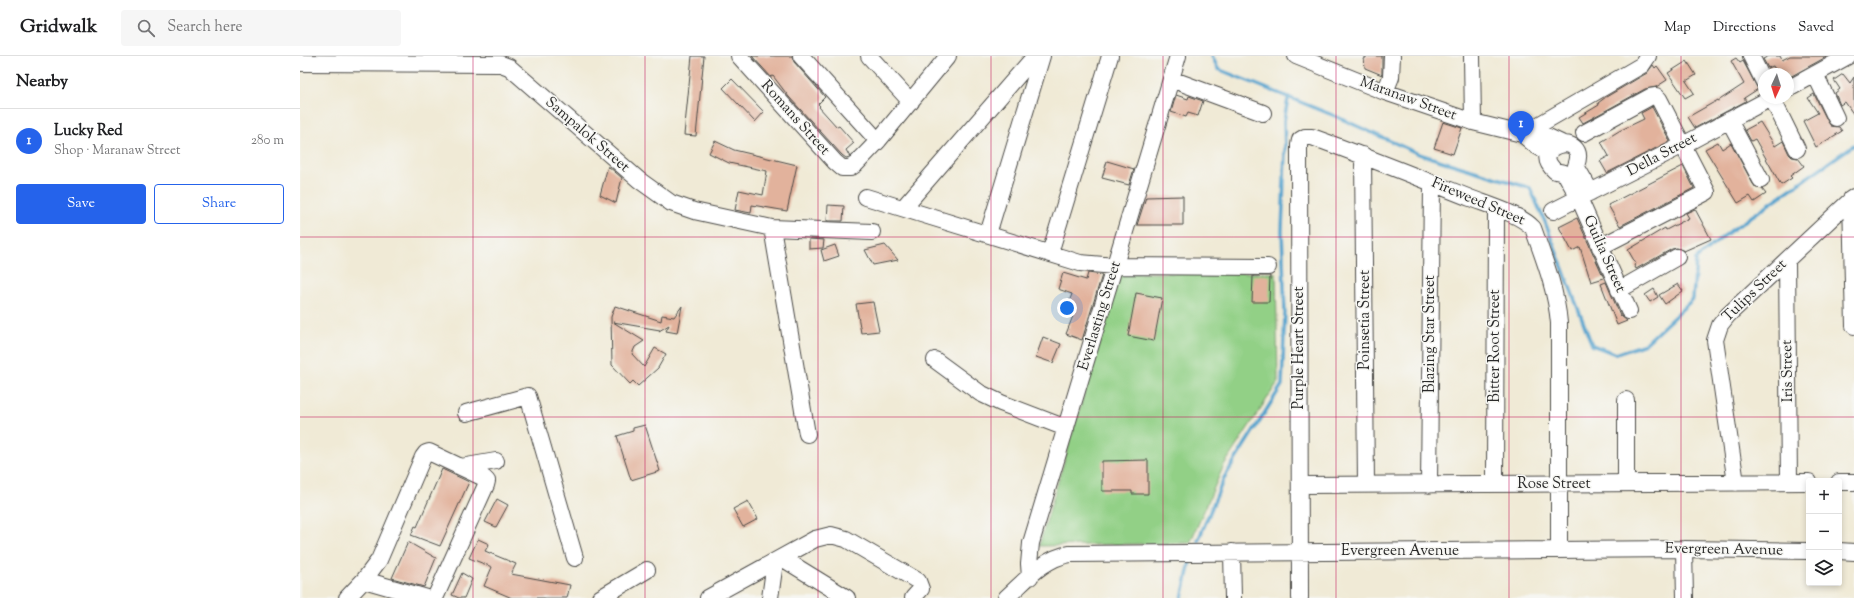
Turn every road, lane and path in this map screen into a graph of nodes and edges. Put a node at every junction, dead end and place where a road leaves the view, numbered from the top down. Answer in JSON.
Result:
{"nodes":[{"id":1,"x":739,"y":56,"type":"edge"},
{"id":2,"x":801,"y":56,"type":"edge"},
{"id":3,"x":869,"y":56,"type":"edge"},
{"id":4,"x":1035,"y":56,"type":"edge"},
{"id":5,"x":1042,"y":56,"type":"edge"},
{"id":6,"x":1110,"y":56,"type":"edge"},
{"id":7,"x":1178,"y":56,"type":"edge"},
{"id":8,"x":1301,"y":56,"type":"edge"},
{"id":9,"x":1392,"y":56,"type":"edge"},
{"id":10,"x":1472,"y":56,"type":"edge"},
{"id":11,"x":1648,"y":56,"type":"edge"},
{"id":12,"x":1751,"y":56,"type":"edge"},
{"id":13,"x":1848,"y":56,"type":"edge"},
{"id":14,"x":943,"y":58,"type":"edge"},
{"id":15,"x":300,"y":63,"type":"edge"},
{"id":16,"x":1758,"y":70,"type":"edge"},
{"id":17,"x":1815,"y":74,"type":"junction"},
{"id":18,"x":1171,"y":79,"type":"junction"},
{"id":19,"x":1794,"y":86,"type":"edge"},
{"id":20,"x":1385,"y":92,"type":"junction"},
{"id":21,"x":911,"y":102,"type":"junction"},
{"id":22,"x":1760,"y":104,"type":"edge"},
{"id":23,"x":1774,"y":104,"type":"edge"},
{"id":24,"x":1263,"y":113,"type":"dead end"},
{"id":25,"x":1836,"y":118,"type":"dead end"},
{"id":26,"x":1729,"y":120,"type":"junction"},
{"id":27,"x":1473,"y":122,"type":"junction"},
{"id":28,"x":1584,"y":133,"type":"dead end"},
{"id":29,"x":1522,"y":134,"type":"junction"},
{"id":30,"x":878,"y":141,"type":"junction"},
{"id":31,"x":1299,"y":145,"type":"joint"},
{"id":32,"x":1683,"y":145,"type":"junction"},
{"id":33,"x":1555,"y":148,"type":"junction"},
{"id":34,"x":1797,"y":149,"type":"dead end"},
{"id":35,"x":1363,"y":155,"type":"junction"},
{"id":36,"x":1761,"y":180,"type":"dead end"},
{"id":37,"x":1432,"y":182,"type":"junction"},
{"id":38,"x":1585,"y":195,"type":"junction"},
{"id":39,"x":866,"y":197,"type":"dead end"},
{"id":40,"x":1853,"y":198,"type":"edge"},
{"id":41,"x":903,"y":208,"type":"junction"},
{"id":42,"x":1496,"y":208,"type":"junction"},
{"id":43,"x":1553,"y":211,"type":"dead end"},
{"id":44,"x":772,"y":228,"type":"junction"},
{"id":45,"x":872,"y":232,"type":"dead end"},
{"id":46,"x":988,"y":234,"type":"junction"},
{"id":47,"x":1600,"y":247,"type":"junction"},
{"id":48,"x":1050,"y":254,"type":"junction"},
{"id":49,"x":1677,"y":257,"type":"dead end"},
{"id":50,"x":1787,"y":260,"type":"junction"},
{"id":51,"x":1115,"y":266,"type":"junction"},
{"id":52,"x":1268,"y":267,"type":"dead end"},
{"id":53,"x":1619,"y":290,"type":"junction"},
{"id":54,"x":1630,"y":311,"type":"dead end"},
{"id":55,"x":1854,"y":326,"type":"edge"},
{"id":56,"x":935,"y":360,"type":"dead end"},
{"id":57,"x":1626,"y":400,"type":"dead end"},
{"id":58,"x":466,"y":413,"type":"dead end"},
{"id":59,"x":1066,"y":428,"type":"junction"},
{"id":60,"x":807,"y":434,"type":"dead end"},
{"id":61,"x":496,"y":461,"type":"dead end"},
{"id":62,"x":461,"y":467,"type":"junction"},
{"id":63,"x":1789,"y":482,"type":"junction"},
{"id":64,"x":1806,"y":482,"type":"edge"},
{"id":65,"x":1842,"y":482,"type":"edge"},
{"id":66,"x":1854,"y":482,"type":"edge"},
{"id":67,"x":1736,"y":483,"type":"junction"},
{"id":68,"x":1495,"y":484,"type":"junction"},
{"id":69,"x":1559,"y":484,"type":"junction"},
{"id":70,"x":1626,"y":484,"type":"junction"},
{"id":71,"x":1300,"y":485,"type":"junction"},
{"id":72,"x":1366,"y":485,"type":"junction"},
{"id":73,"x":1429,"y":485,"type":"junction"},
{"id":74,"x":1559,"y":550,"type":"junction"},
{"id":75,"x":1684,"y":550,"type":"junction"},
{"id":76,"x":1806,"y":551,"type":"edge"},
{"id":77,"x":1232,"y":552,"type":"junction"},
{"id":78,"x":1300,"y":552,"type":"junction"},
{"id":79,"x":1842,"y":552,"type":"edge"},
{"id":80,"x":1854,"y":552,"type":"edge"},
{"id":81,"x":575,"y":558,"type":"dead end"},
{"id":82,"x":778,"y":560,"type":"junction"},
{"id":83,"x":647,"y":570,"type":"dead end"},
{"id":84,"x":1030,"y":577,"type":"junction"},
{"id":85,"x":364,"y":580,"type":"junction"},
{"id":86,"x":1013,"y":596,"type":"edge"},
{"id":87,"x":712,"y":597,"type":"edge"},
{"id":88,"x":347,"y":598,"type":"edge"},
{"id":89,"x":427,"y":598,"type":"edge"},
{"id":90,"x":435,"y":598,"type":"edge"},
{"id":91,"x":600,"y":598,"type":"edge"},
{"id":92,"x":770,"y":598,"type":"edge"},
{"id":93,"x":847,"y":598,"type":"edge"},
{"id":94,"x":913,"y":598,"type":"edge"},
{"id":95,"x":1233,"y":598,"type":"edge"},
{"id":96,"x":1300,"y":598,"type":"edge"},
{"id":97,"x":1685,"y":598,"type":"edge"}],
"edges":[{"from":1,"to":30,"type":"street","name":"Romans Street"},
{"from":2,"to":30,"type":"street"},
{"from":3,"to":21,"type":"street"},
{"from":4,"to":41,"type":"street"},
{"from":5,"to":46,"type":"street"},
{"from":6,"to":48,"type":"street"},
{"from":7,"to":18,"type":"street","name":"Everlasting Street"},
{"from":8,"to":20,"type":"street","name":"Maranaw Street"},
{"from":9,"to":20,"type":"street"},
{"from":10,"to":27,"type":"street"},
{"from":11,"to":29,"type":"street"},
{"from":12,"to":16,"type":"street"},
{"from":13,"to":17,"type":"street"},
{"from":14,"to":21,"type":"street"},
{"from":15,"to":44,"type":"street","name":"Sampalok Street"},
{"from":17,"to":19,"type":"street"},
{"from":17,"to":25,"type":"street"},
{"from":18,"to":24,"type":"street"},
{"from":18,"to":51,"type":"street","name":"Everlasting Street"},
{"from":20,"to":27,"type":"street","name":"Maranaw Street"},
{"from":21,"to":30,"type":"street"},
{"from":22,"to":26,"type":"street","name":"Della Street"},
{"from":23,"to":34,"type":"street"},
{"from":26,"to":32,"type":"street","name":"Della Street"},
{"from":26,"to":36,"type":"street"},
{"from":27,"to":29,"type":"street","name":"Maranaw Street"},
{"from":28,"to":32,"type":"street"},
{"from":29,"to":33,"type":"street","name":"Maranaw Street"},
{"from":31,"to":35,"type":"street","name":"Fireweed Street"},
{"from":31,"to":71,"type":"street","name":"Purple Heart Street"},
{"from":32,"to":38,"type":"street","name":"Della Street"},
{"from":32,"to":47,"type":"street"},
{"from":33,"to":38,"type":"street"},
{"from":33,"to":38,"type":"street","name":"Maranaw Street"},
{"from":35,"to":37,"type":"street","name":"Fireweed Street"},
{"from":35,"to":72,"type":"street","name":"Poinsetia Street"},
{"from":37,"to":42,"type":"street","name":"Fireweed Street"},
{"from":37,"to":73,"type":"street","name":"Blazing Star Street"},
{"from":38,"to":43,"type":"street","name":"Della Street"},
{"from":38,"to":47,"type":"street","name":"Guilia Street"},
{"from":39,"to":41,"type":"street"},
{"from":40,"to":50,"type":"street","name":"Tulips Street"},
{"from":40,"to":55,"type":"street"},
{"from":41,"to":46,"type":"street"},
{"from":42,"to":68,"type":"street","name":"Bitter Root Street"},
{"from":42,"to":69,"type":"street","name":"Fireweed Street"},
{"from":44,"to":45,"type":"street","name":"Sampalok Street"},
{"from":44,"to":60,"type":"street"},
{"from":46,"to":48,"type":"street"},
{"from":47,"to":53,"type":"street","name":"Guilia Street"},
{"from":48,"to":51,"type":"street"},
{"from":49,"to":53,"type":"street"},
{"from":50,"to":63,"type":"street","name":"Iris Street"},
{"from":50,"to":67,"type":"street","name":"Tulips Street"},
{"from":51,"to":52,"type":"street"},
{"from":51,"to":59,"type":"street","name":"Everlasting Street"},
{"from":53,"to":54,"type":"street","name":"Guilia Street"},
{"from":56,"to":59,"type":"street"},
{"from":57,"to":70,"type":"street"},
{"from":58,"to":81,"type":"street"},
{"from":59,"to":84,"type":"street","name":"Everlasting Street"},
{"from":61,"to":62,"type":"street"},
{"from":62,"to":85,"type":"street"},
{"from":62,"to":90,"type":"street"},
{"from":63,"to":64,"type":"street","name":"Rose Street"},
{"from":63,"to":67,"type":"street","name":"Rose Street"},
{"from":65,"to":66,"type":"street"},
{"from":67,"to":70,"type":"street","name":"Rose Street"},
{"from":68,"to":69,"type":"street","name":"Rose Street"},
{"from":68,"to":73,"type":"street","name":"Rose Street"},
{"from":69,"to":70,"type":"street","name":"Rose Street"},
{"from":69,"to":74,"type":"street","name":"Fireweed Street"},
{"from":71,"to":72,"type":"street","name":"Rose Street"},
{"from":71,"to":78,"type":"street","name":"Purple Heart Street"},
{"from":72,"to":73,"type":"street","name":"Rose Street"},
{"from":74,"to":75,"type":"street","name":"Evergreen Avenue"},
{"from":74,"to":78,"type":"street","name":"Evergreen Avenue"},
{"from":75,"to":76,"type":"street","name":"Evergreen Avenue"},
{"from":75,"to":97,"type":"street"},
{"from":77,"to":78,"type":"street","name":"Evergreen Avenue"},
{"from":77,"to":84,"type":"street","name":"Evergreen Avenue"},
{"from":77,"to":95,"type":"street"},
{"from":78,"to":96,"type":"street","name":"Purple Heart Street"},
{"from":79,"to":80,"type":"street"},
{"from":82,"to":87,"type":"street"},
{"from":82,"to":92,"type":"street"},
{"from":82,"to":93,"type":"street"},
{"from":82,"to":94,"type":"street"},
{"from":83,"to":91,"type":"street"},
{"from":84,"to":86,"type":"street","name":"Evergreen Avenue"},
{"from":85,"to":88,"type":"street"},
{"from":85,"to":89,"type":"street"}]}
